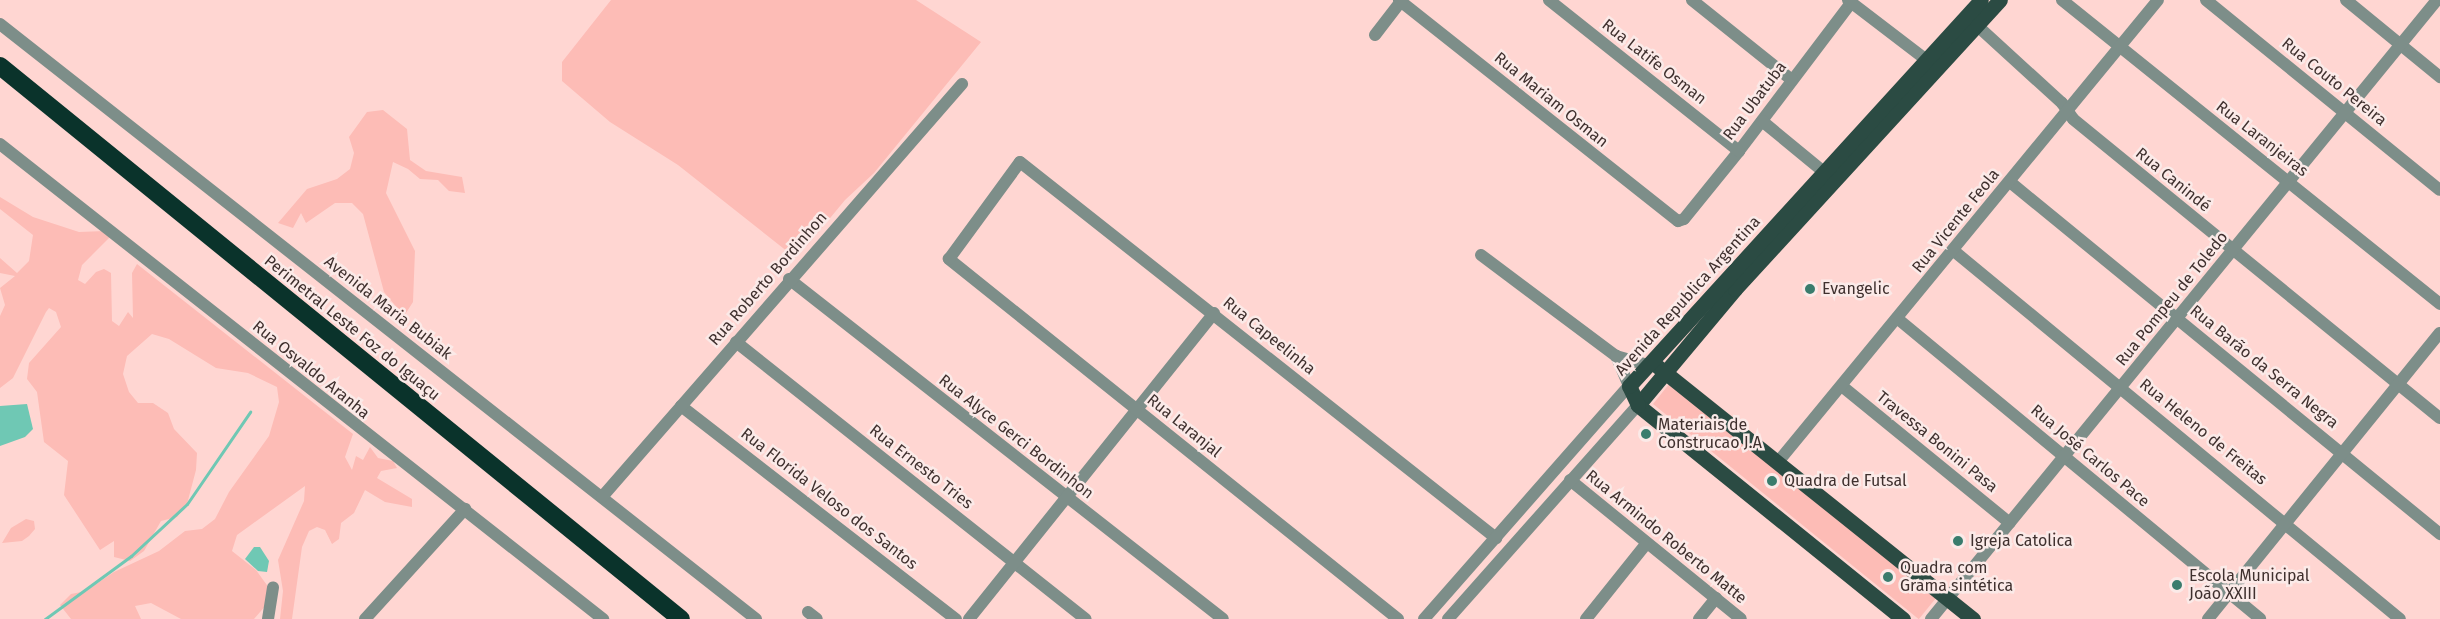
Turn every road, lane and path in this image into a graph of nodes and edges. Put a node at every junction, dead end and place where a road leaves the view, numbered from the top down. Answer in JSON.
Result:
{"nodes":[{"id":1,"x":1549,"y":0,"type":"edge"},
{"id":2,"x":1692,"y":0,"type":"edge"},
{"id":3,"x":2000,"y":0,"type":"edge"},
{"id":4,"x":2062,"y":0,"type":"edge"},
{"id":5,"x":2158,"y":0,"type":"edge"},
{"id":6,"x":2206,"y":0,"type":"edge"},
{"id":7,"x":2346,"y":0,"type":"edge"},
{"id":8,"x":2437,"y":0,"type":"edge"},
{"id":9,"x":1401,"y":1,"type":"edge"},
{"id":10,"x":1850,"y":1,"type":"edge"},
{"id":11,"x":1976,"y":5,"type":"edge"},
{"id":12,"x":0,"y":24,"type":"edge"},
{"id":13,"x":1975,"y":27,"type":"junction"},
{"id":14,"x":1375,"y":35,"type":"dead end"},
{"id":15,"x":2401,"y":45,"type":"junction"},
{"id":16,"x":2120,"y":48,"type":"junction"},
{"id":17,"x":1932,"y":64,"type":"junction"},
{"id":18,"x":0,"y":66,"type":"edge"},
{"id":19,"x":2440,"y":76,"type":"edge"},
{"id":20,"x":1792,"y":80,"type":"junction"},
{"id":21,"x":962,"y":84,"type":"dead end"},
{"id":22,"x":2068,"y":111,"type":"junction"},
{"id":23,"x":2345,"y":113,"type":"junction"},
{"id":24,"x":1762,"y":121,"type":"junction"},
{"id":25,"x":0,"y":144,"type":"edge"},
{"id":26,"x":1739,"y":151,"type":"junction"},
{"id":27,"x":1825,"y":173,"type":"junction"},
{"id":28,"x":2289,"y":181,"type":"junction"},
{"id":29,"x":2010,"y":182,"type":"junction"},
{"id":30,"x":2440,"y":190,"type":"edge"},
{"id":31,"x":1684,"y":219,"type":"joint"},
{"id":32,"x":2233,"y":250,"type":"junction"},
{"id":33,"x":1954,"y":251,"type":"junction"},
{"id":34,"x":1481,"y":255,"type":"dead end"},
{"id":35,"x":949,"y":260,"type":"joint"},
{"id":36,"x":789,"y":279,"type":"junction"},
{"id":37,"x":2440,"y":304,"type":"edge"},
{"id":38,"x":1214,"y":313,"type":"junction"},
{"id":39,"x":2177,"y":318,"type":"junction"},
{"id":40,"x":1898,"y":320,"type":"junction"},
{"id":41,"x":2440,"y":333,"type":"edge"},
{"id":42,"x":736,"y":342,"type":"junction"},
{"id":43,"x":1616,"y":356,"type":"junction"},
{"id":44,"x":1648,"y":365,"type":"junction"},
{"id":45,"x":1666,"y":371,"type":"junction"},
{"id":46,"x":2398,"y":385,"type":"junction"},
{"id":47,"x":1629,"y":386,"type":"junction"},
{"id":48,"x":1843,"y":387,"type":"junction"},
{"id":49,"x":2121,"y":387,"type":"junction"},
{"id":50,"x":1638,"y":405,"type":"junction"},
{"id":51,"x":681,"y":406,"type":"junction"},
{"id":52,"x":1137,"y":409,"type":"junction"},
{"id":53,"x":2440,"y":418,"type":"edge"},
{"id":54,"x":2343,"y":453,"type":"junction"},
{"id":55,"x":2065,"y":455,"type":"junction"},
{"id":56,"x":1778,"y":462,"type":"junction"},
{"id":57,"x":1570,"y":480,"type":"junction"},
{"id":58,"x":602,"y":497,"type":"junction"},
{"id":59,"x":1066,"y":497,"type":"junction"},
{"id":60,"x":465,"y":510,"type":"junction"},
{"id":61,"x":2010,"y":522,"type":"junction"},
{"id":62,"x":2287,"y":522,"type":"junction"},
{"id":63,"x":2440,"y":534,"type":"edge"},
{"id":64,"x":1496,"y":538,"type":"junction"},
{"id":65,"x":1646,"y":544,"type":"junction"},
{"id":66,"x":1015,"y":563,"type":"junction"},
{"id":67,"x":273,"y":587,"type":"dead end"},
{"id":68,"x":2229,"y":593,"type":"junction"},
{"id":69,"x":1716,"y":598,"type":"junction"},
{"id":70,"x":1948,"y":599,"type":"junction"},
{"id":71,"x":268,"y":619,"type":"edge"},
{"id":72,"x":365,"y":619,"type":"edge"},
{"id":73,"x":603,"y":619,"type":"edge"},
{"id":74,"x":681,"y":619,"type":"edge"},
{"id":75,"x":756,"y":619,"type":"edge"},
{"id":76,"x":956,"y":619,"type":"edge"},
{"id":77,"x":969,"y":619,"type":"edge"},
{"id":78,"x":1085,"y":619,"type":"edge"},
{"id":79,"x":1223,"y":619,"type":"edge"},
{"id":80,"x":1398,"y":619,"type":"edge"},
{"id":81,"x":1424,"y":619,"type":"edge"},
{"id":82,"x":1448,"y":619,"type":"edge"},
{"id":83,"x":1586,"y":619,"type":"edge"},
{"id":84,"x":1699,"y":619,"type":"edge"},
{"id":85,"x":1741,"y":619,"type":"edge"},
{"id":86,"x":1903,"y":619,"type":"edge"},
{"id":87,"x":1931,"y":619,"type":"edge"},
{"id":88,"x":1973,"y":619,"type":"edge"},
{"id":89,"x":2208,"y":619,"type":"edge"},
{"id":90,"x":2260,"y":619,"type":"edge"},
{"id":91,"x":2400,"y":619,"type":"edge"}],
"edges":[{"from":1,"to":26,"type":"street","name":"Rua Latife Osman"},
{"from":2,"to":20,"type":"street"},
{"from":3,"to":13,"type":"main road","name":"Avenida Republica Argentina"},
{"from":4,"to":16,"type":"street","name":"Rua Laranjeiras"},
{"from":5,"to":16,"type":"street","name":"Rua Vicente Feola"},
{"from":6,"to":23,"type":"street","name":"Rua Couto Pereira"},
{"from":7,"to":15,"type":"street"},
{"from":8,"to":15,"type":"street","name":"Rua Pompeu de Toledo"},
{"from":9,"to":14,"type":"street"},
{"from":9,"to":31,"type":"street","name":"Rua Mariam Osman"},
{"from":10,"to":17,"type":"street"},
{"from":10,"to":20,"type":"street","name":"Rua Ubatuba"},
{"from":11,"to":13,"type":"street"},
{"from":11,"to":17,"type":"main road","name":"Avenida Republica Argentina"},
{"from":12,"to":58,"type":"street","name":"Avenida Maria Bubiak"},
{"from":13,"to":17,"type":"main road","name":"Avenida Republica Argentina"},
{"from":13,"to":22,"type":"street","name":"Rua Canindé"},
{"from":15,"to":19,"type":"street"},
{"from":15,"to":23,"type":"street","name":"Rua Pompeu de Toledo"},
{"from":16,"to":22,"type":"street","name":"Rua Vicente Feola"},
{"from":16,"to":28,"type":"street","name":"Rua Laranjeiras"},
{"from":17,"to":27,"type":"main road","name":"Avenida Republica Argentina"},
{"from":17,"to":45,"type":"main road","name":"Avenida Republica Argentina"},
{"from":18,"to":74,"type":"highway","name":"Perimetral Leste Foz do Iguaçu"},
{"from":20,"to":24,"type":"street","name":"Rua Ubatuba"},
{"from":21,"to":36,"type":"street","name":"Rua Roberto Bordinhon"},
{"from":22,"to":29,"type":"street","name":"Rua Vicente Feola"},
{"from":22,"to":32,"type":"street","name":"Rua Canindé"},
{"from":23,"to":28,"type":"street","name":"Rua Pompeu de Toledo"},
{"from":23,"to":30,"type":"street","name":"Rua Couto Pereira"},
{"from":24,"to":26,"type":"street","name":"Rua Ubatuba"},
{"from":24,"to":27,"type":"street"},
{"from":25,"to":60,"type":"street","name":"Rua Osvaldo Aranha"},
{"from":26,"to":31,"type":"street","name":"Rua Ubatuba"},
{"from":27,"to":44,"type":"main road","name":"Avenida Republica Argentina"},
{"from":28,"to":32,"type":"street","name":"Rua Pompeu de Toledo"},
{"from":28,"to":37,"type":"street","name":"Rua Laranjeiras"},
{"from":29,"to":33,"type":"street","name":"Rua Vicente Feola"},
{"from":29,"to":39,"type":"street","name":"Rua Barão da Serra Negra"},
{"from":32,"to":39,"type":"street","name":"Rua Pompeu de Toledo"},
{"from":32,"to":46,"type":"street","name":"Rua Canindé"},
{"from":33,"to":40,"type":"street","name":"Rua Vicente Feola"},
{"from":33,"to":49,"type":"street","name":"Rua Heleno de Freitas"},
{"from":34,"to":43,"type":"street"},
{"from":35,"to":38,"type":"street","name":"Rua Capeelinha"},
{"from":35,"to":52,"type":"street","name":"Rua Laranjal"},
{"from":36,"to":42,"type":"street","name":"Rua Roberto Bordinhon"},
{"from":36,"to":59,"type":"street","name":"Rua Alyce Gerci Bordinhon"},
{"from":38,"to":52,"type":"street"},
{"from":38,"to":64,"type":"street","name":"Rua Capeelinha"},
{"from":39,"to":49,"type":"street","name":"Rua Pompeu de Toledo"},
{"from":39,"to":54,"type":"street","name":"Rua Barão da Serra Negra"},
{"from":40,"to":48,"type":"street","name":"Rua Vicente Feola"},
{"from":40,"to":55,"type":"street","name":"Rua José Carlos Pace"},
{"from":41,"to":46,"type":"street"},
{"from":42,"to":51,"type":"street","name":"Rua Roberto Bordinhon"},
{"from":42,"to":66,"type":"street","name":"Rua Ernesto Tries"},
{"from":43,"to":44,"type":"street"},
{"from":43,"to":47,"type":"street"},
{"from":44,"to":45,"type":"main road"},
{"from":44,"to":47,"type":"main road","name":"Avenida Republica Argentina"},
{"from":45,"to":50,"type":"main road","name":"Avenida Republica Argentina"},
{"from":45,"to":56,"type":"main road"},
{"from":46,"to":53,"type":"street","name":"Rua Canindé"},
{"from":46,"to":54,"type":"street"},
{"from":47,"to":50,"type":"main road"},
{"from":47,"to":64,"type":"street","name":"Avenida Republica Argentina"},
{"from":48,"to":56,"type":"street","name":"Rua Vicente Feola"},
{"from":48,"to":61,"type":"street","name":"Travessa Bonini Pasa"},
{"from":49,"to":55,"type":"street","name":"Rua Pompeu de Toledo"},
{"from":49,"to":62,"type":"street","name":"Rua Heleno de Freitas"},
{"from":50,"to":57,"type":"street","name":"Avenida Republica Argentina"},
{"from":50,"to":86,"type":"main road"},
{"from":51,"to":58,"type":"street","name":"Rua Roberto Bordinhon"},
{"from":51,"to":76,"type":"street","name":"Rua Florida Veloso dos Santos"},
{"from":52,"to":59,"type":"street"},
{"from":52,"to":80,"type":"street","name":"Rua Laranjal"},
{"from":54,"to":62,"type":"street"},
{"from":54,"to":63,"type":"street","name":"Rua Barão da Serra Negra"},
{"from":55,"to":61,"type":"street","name":"Rua Pompeu de Toledo"},
{"from":55,"to":68,"type":"street","name":"Rua José Carlos Pace"},
{"from":56,"to":70,"type":"main road"},
{"from":57,"to":65,"type":"street","name":"Rua Armindo Roberto Matte"},
{"from":57,"to":82,"type":"street","name":"Avenida Republica Argentina"},
{"from":58,"to":75,"type":"street","name":"Avenida Maria Bubiak"},
{"from":59,"to":66,"type":"street"},
{"from":59,"to":79,"type":"street","name":"Rua Alyce Gerci Bordinhon"},
{"from":60,"to":72,"type":"street"},
{"from":60,"to":73,"type":"street","name":"Rua Osvaldo Aranha"},
{"from":61,"to":70,"type":"street","name":"Rua Pompeu de Toledo"},
{"from":62,"to":68,"type":"street"},
{"from":62,"to":91,"type":"street","name":"Rua Heleno de Freitas"},
{"from":64,"to":81,"type":"street","name":"Avenida Republica Argentina"},
{"from":65,"to":69,"type":"street","name":"Rua Armindo Roberto Matte"},
{"from":65,"to":83,"type":"street"},
{"from":66,"to":77,"type":"street"},
{"from":66,"to":78,"type":"street","name":"Rua Ernesto Tries"},
{"from":67,"to":71,"type":"street"},
{"from":68,"to":89,"type":"street"},
{"from":68,"to":90,"type":"street","name":"Rua José Carlos Pace"},
{"from":69,"to":84,"type":"street"},
{"from":69,"to":85,"type":"street","name":"Rua Armindo Roberto Matte"},
{"from":70,"to":87,"type":"street","name":"Rua Pompeu de Toledo"},
{"from":70,"to":88,"type":"main road"}]}
